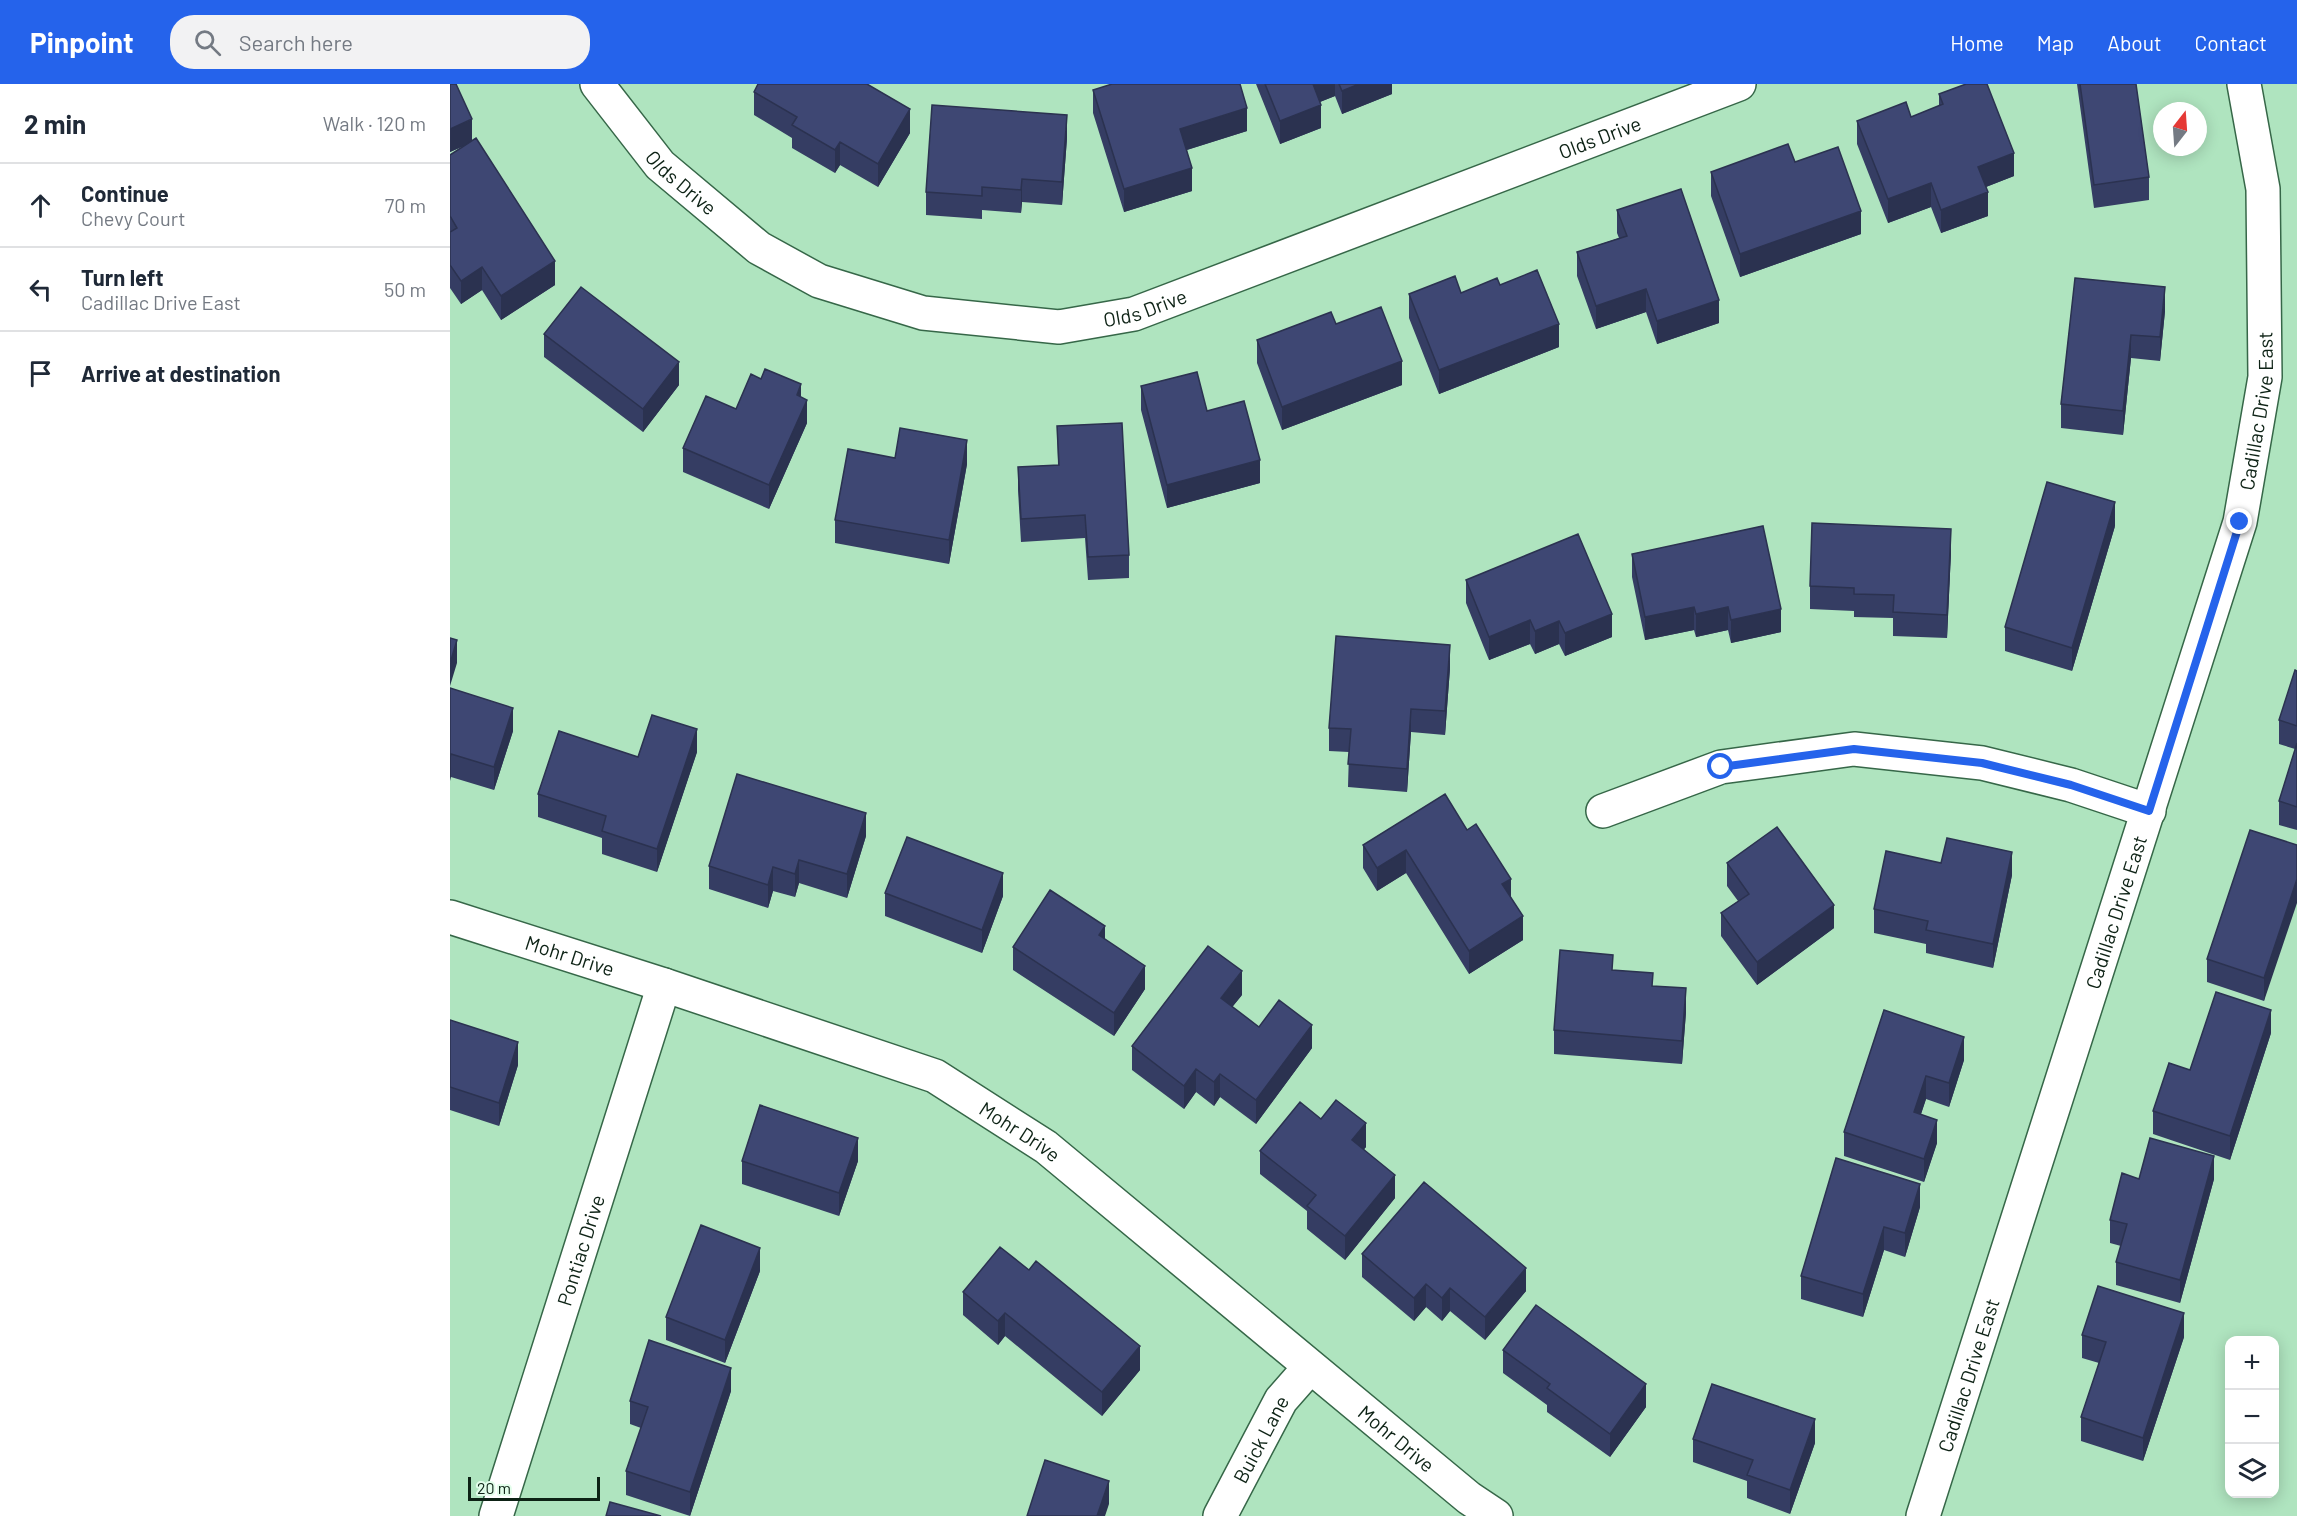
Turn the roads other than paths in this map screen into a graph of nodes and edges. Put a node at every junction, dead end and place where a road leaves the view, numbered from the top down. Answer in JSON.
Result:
{"nodes":[{"id":1,"x":597,"y":84,"type":"edge"},
{"id":2,"x":1739,"y":84,"type":"edge"},
{"id":3,"x":2244,"y":84,"type":"edge"},
{"id":4,"x":1603,"y":811,"type":"dead end"},
{"id":5,"x":2149,"y":811,"type":"junction"},
{"id":6,"x":450,"y":917,"type":"edge"},
{"id":7,"x":664,"y":985,"type":"junction"},
{"id":8,"x":1310,"y":1367,"type":"junction"},
{"id":9,"x":496,"y":1516,"type":"edge"},
{"id":10,"x":1220,"y":1516,"type":"edge"},
{"id":11,"x":1496,"y":1516,"type":"edge"},
{"id":12,"x":1923,"y":1516,"type":"edge"}],
"edges":[{"from":1,"to":2,"type":"street","name":"Olds Drive"},
{"from":3,"to":5,"type":"street","name":"Cadillac Drive East"},
{"from":4,"to":5,"type":"street"},
{"from":5,"to":12,"type":"street","name":"Cadillac Drive East"},
{"from":6,"to":7,"type":"street","name":"Mohr Drive"},
{"from":7,"to":8,"type":"street","name":"Mohr Drive"},
{"from":7,"to":9,"type":"street","name":"Pontiac Drive"},
{"from":8,"to":10,"type":"street","name":"Buick Lane"},
{"from":8,"to":11,"type":"street","name":"Mohr Drive"}]}
